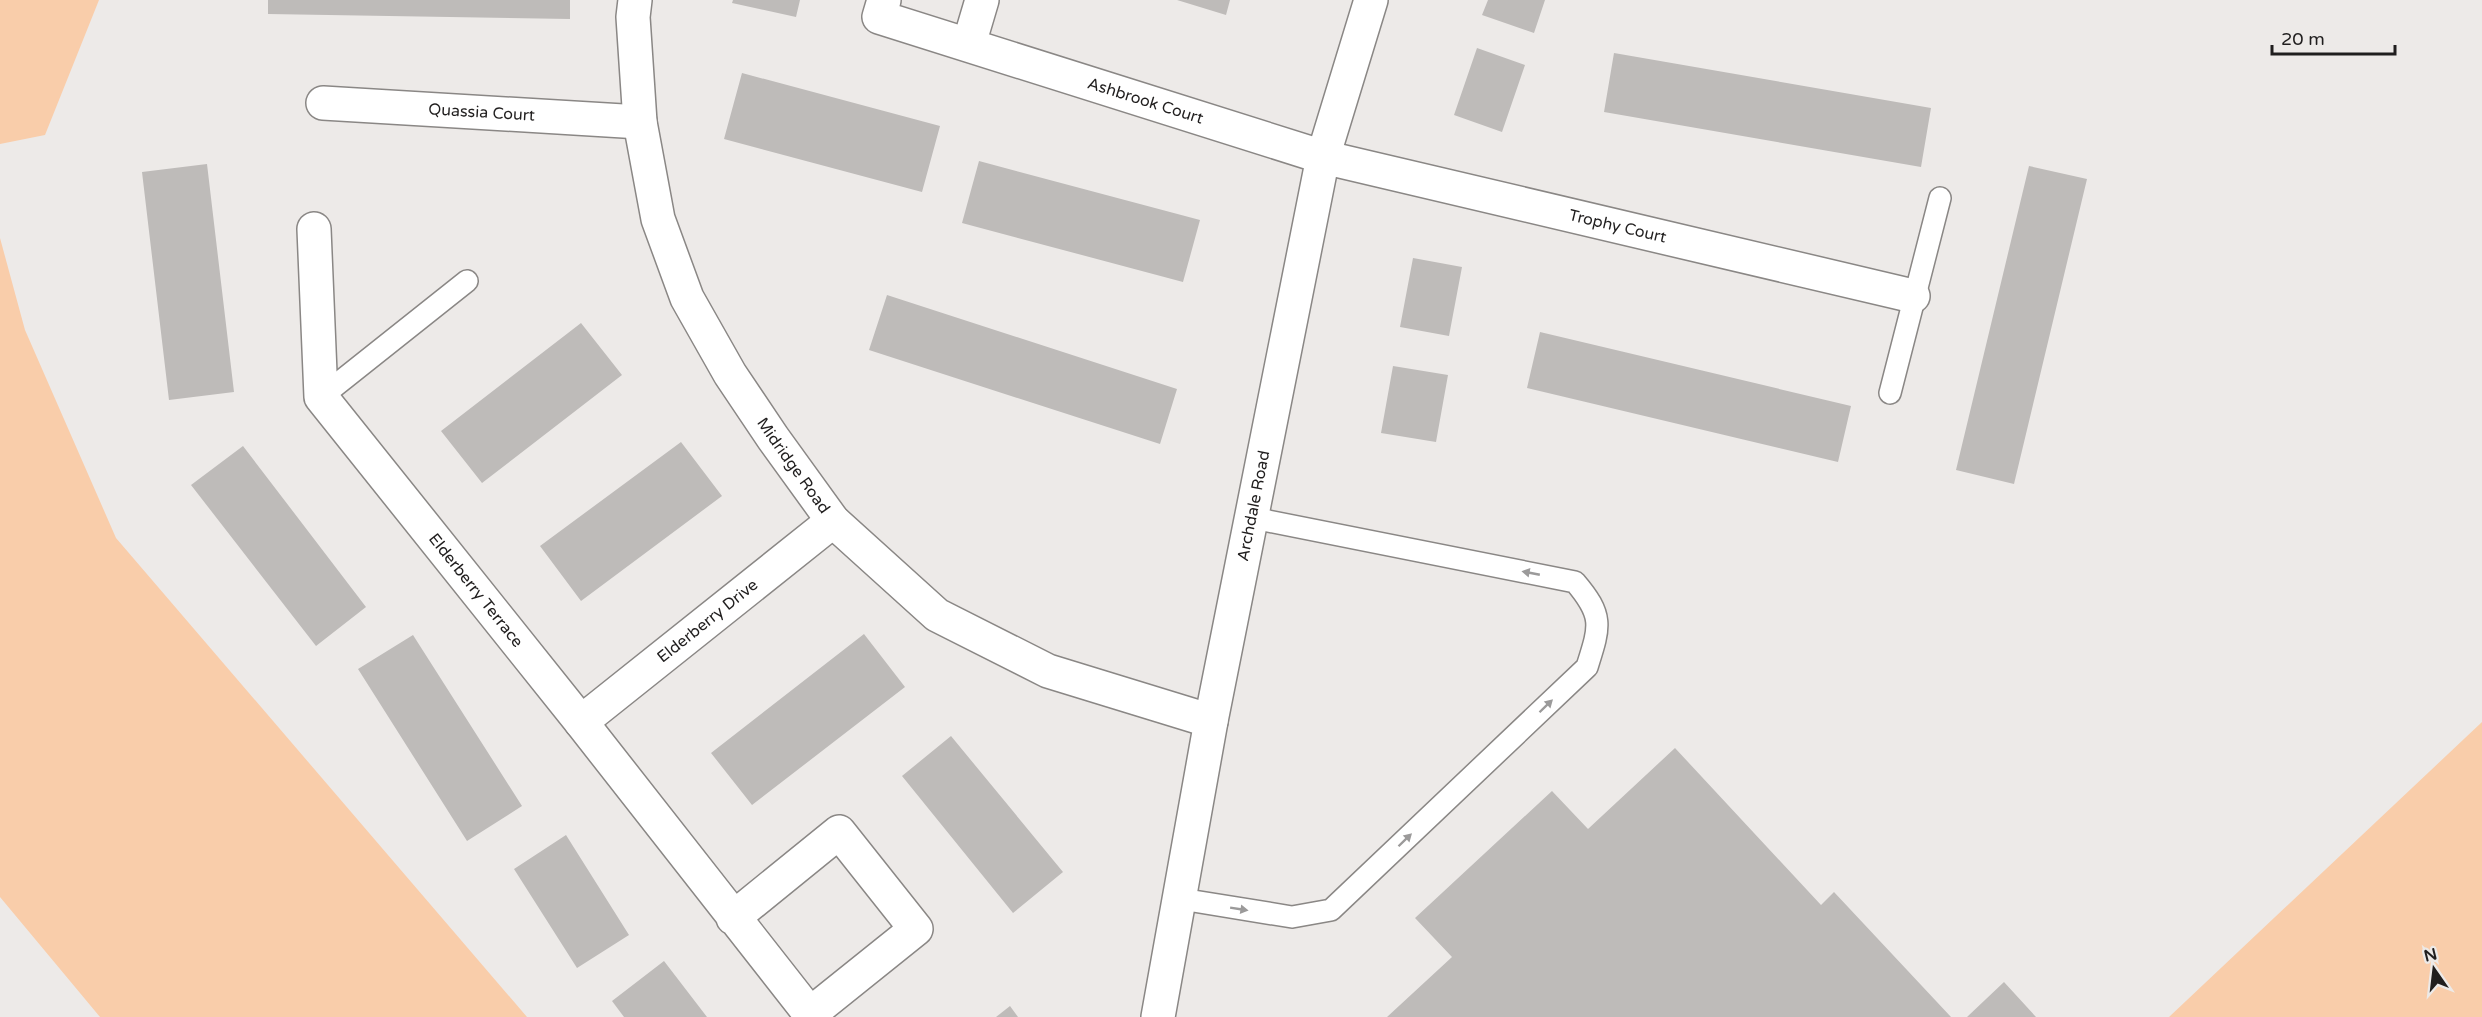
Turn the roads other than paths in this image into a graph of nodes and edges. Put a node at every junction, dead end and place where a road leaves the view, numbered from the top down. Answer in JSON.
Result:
{"nodes":[{"id":1,"x":635,"y":0,"type":"edge"},
{"id":2,"x":885,"y":0,"type":"edge"},
{"id":3,"x":982,"y":0,"type":"edge"},
{"id":4,"x":1371,"y":0,"type":"edge"},
{"id":5,"x":969,"y":44,"type":"junction"},
{"id":6,"x":323,"y":103,"type":"dead end"},
{"id":7,"x":640,"y":122,"type":"junction"},
{"id":8,"x":1323,"y":157,"type":"junction"},
{"id":9,"x":1940,"y":198,"type":"dead end"},
{"id":10,"x":314,"y":228,"type":"dead end"},
{"id":11,"x":467,"y":281,"type":"dead end"},
{"id":12,"x":1914,"y":296,"type":"junction"},
{"id":13,"x":1890,"y":393,"type":"dead end"},
{"id":14,"x":321,"y":397,"type":"junction"},
{"id":15,"x":1253,"y":518,"type":"junction"},
{"id":16,"x":833,"y":521,"type":"junction"},
{"id":17,"x":1211,"y":721,"type":"junction"},
{"id":18,"x":581,"y":722,"type":"junction"},
{"id":19,"x":1181,"y":899,"type":"junction"},
{"id":20,"x":733,"y":918,"type":"junction"},
{"id":21,"x":1158,"y":1017,"type":"edge"}],
"edges":[{"from":1,"to":7,"type":"street","name":"Midridge Road"},
{"from":2,"to":5,"type":"street","name":"Ashbrook Court"},
{"from":3,"to":5,"type":"street"},
{"from":4,"to":8,"type":"street","name":"Archdale Road"},
{"from":5,"to":8,"type":"street","name":"Ashbrook Court"},
{"from":6,"to":7,"type":"street","name":"Quassia Court"},
{"from":7,"to":16,"type":"street","name":"Midridge Road"},
{"from":8,"to":12,"type":"street","name":"Trophy Court"},
{"from":8,"to":15,"type":"street","name":"Archdale Road"},
{"from":9,"to":12,"type":"lane"},
{"from":10,"to":14,"type":"street"},
{"from":11,"to":14,"type":"lane"},
{"from":12,"to":13,"type":"lane"},
{"from":14,"to":18,"type":"street","name":"Elderberry Terrace"},
{"from":15,"to":17,"type":"street","name":"Archdale Road"},
{"from":19,"to":15,"type":"lane","one_way":true},
{"from":16,"to":17,"type":"street","name":"Midridge Road"},
{"from":16,"to":18,"type":"street","name":"Elderberry Drive"},
{"from":17,"to":19,"type":"street","name":"Archdale Road"},
{"from":18,"to":20,"type":"street","name":"Elderberry Terrace"},
{"from":19,"to":21,"type":"street","name":"Archdale Road"},
{"from":20,"to":20,"type":"street","name":"Elderberry Terrace"}]}
